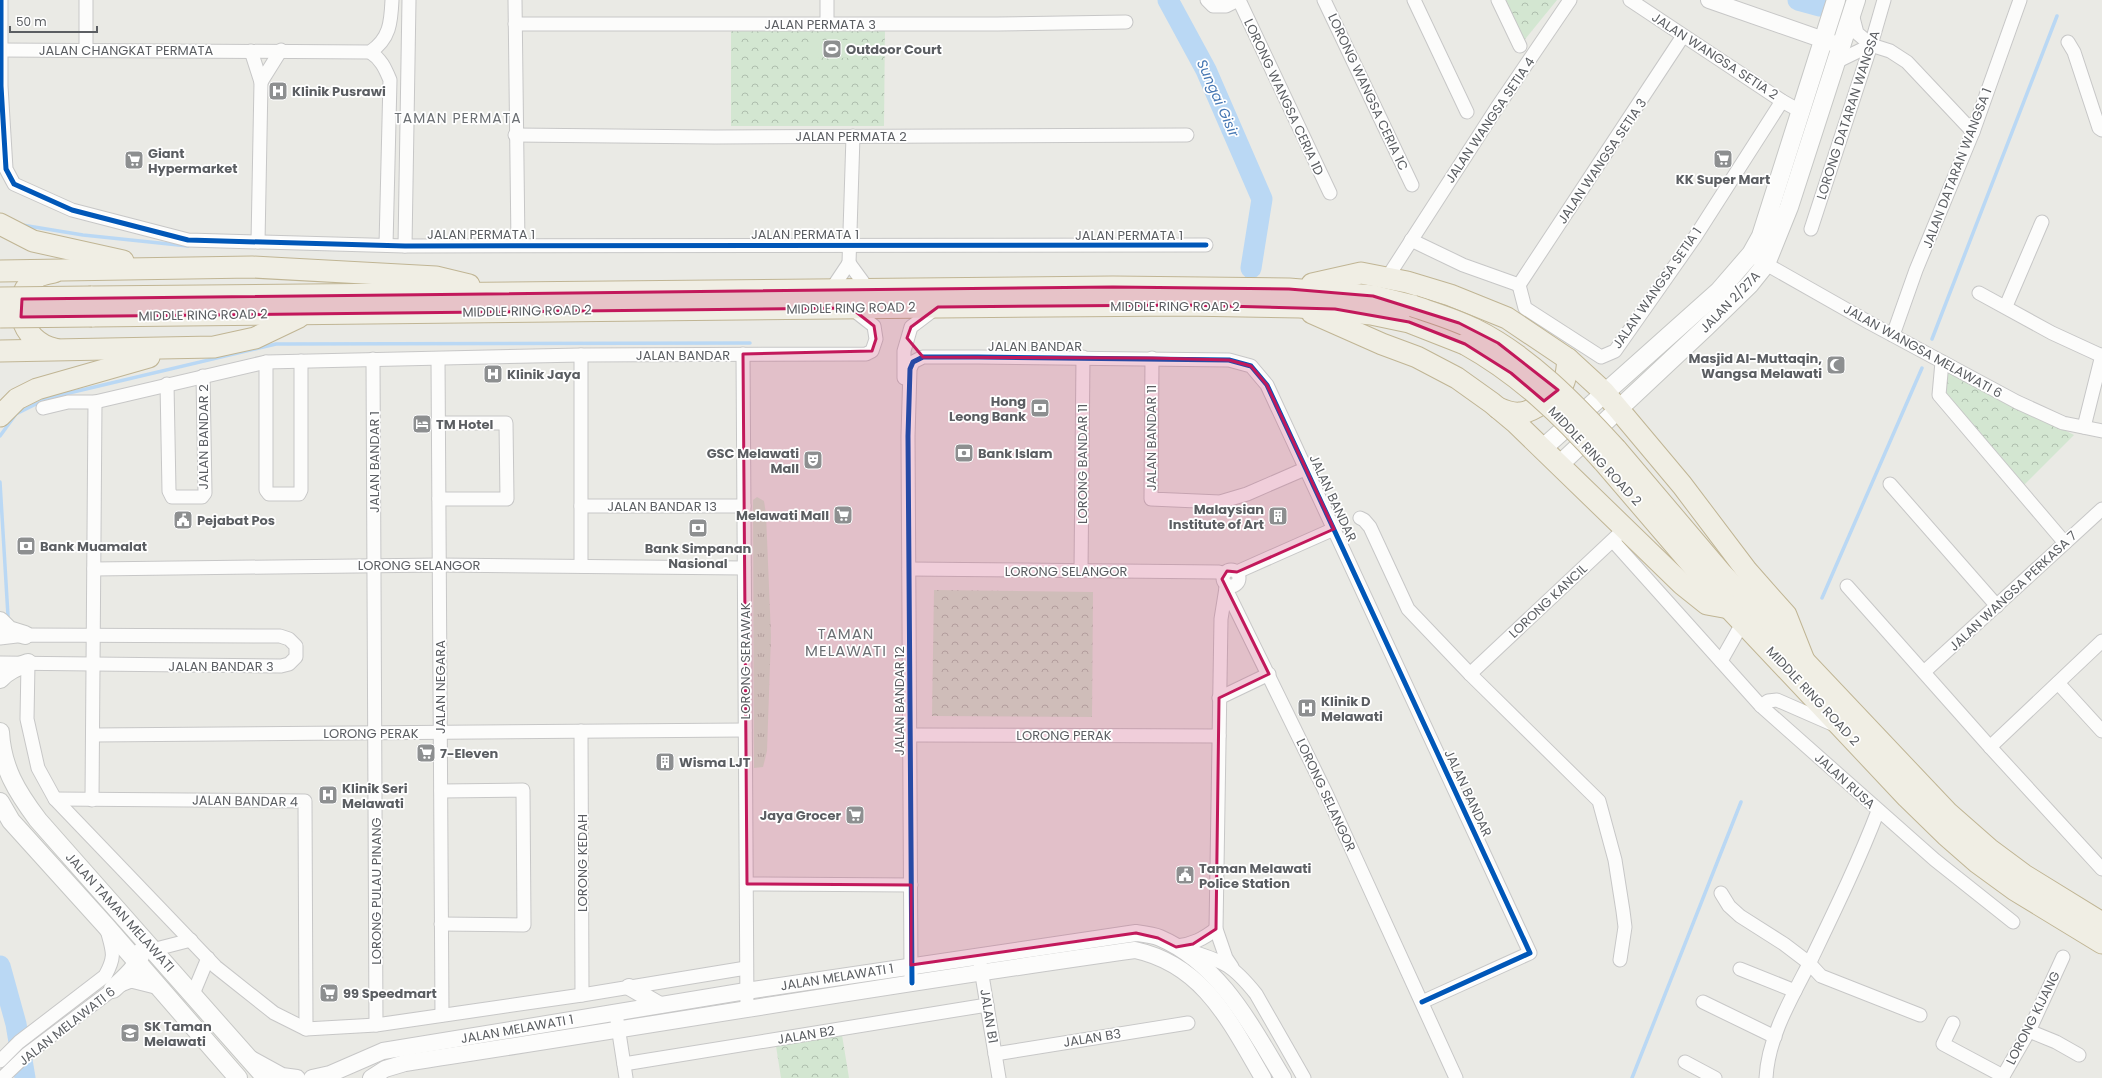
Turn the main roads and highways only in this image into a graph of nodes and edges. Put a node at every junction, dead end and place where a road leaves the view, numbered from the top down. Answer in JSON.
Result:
{"nodes":[{"id":1,"x":1836,"y":0,"type":"edge"},
{"id":2,"x":1854,"y":7,"type":"edge"},
{"id":3,"x":0,"y":224,"type":"edge"},
{"id":4,"x":156,"y":269,"type":"junction"},
{"id":5,"x":60,"y":270,"type":"junction"},
{"id":6,"x":0,"y":271,"type":"edge"},
{"id":7,"x":1289,"y":289,"type":"junction"},
{"id":8,"x":503,"y":293,"type":"junction"},
{"id":9,"x":0,"y":298,"type":"edge"},
{"id":10,"x":92,"y":306,"type":"junction"},
{"id":11,"x":1300,"y":307,"type":"junction"},
{"id":12,"x":305,"y":314,"type":"junction"},
{"id":13,"x":0,"y":317,"type":"edge"},
{"id":14,"x":177,"y":349,"type":"junction"},
{"id":15,"x":62,"y":350,"type":"junction"},
{"id":16,"x":0,"y":351,"type":"edge"},
{"id":17,"x":1568,"y":359,"type":"junction"},
{"id":18,"x":1604,"y":392,"type":"junction"},
{"id":19,"x":1498,"y":408,"type":"junction"},
{"id":20,"x":1619,"y":410,"type":"junction"},
{"id":21,"x":0,"y":416,"type":"edge"},
{"id":22,"x":1542,"y":449,"type":"junction"},
{"id":23,"x":1610,"y":455,"type":"junction"},
{"id":24,"x":1559,"y":465,"type":"junction"},
{"id":25,"x":1736,"y":615,"type":"junction"},
{"id":26,"x":0,"y":621,"type":"edge"},
{"id":27,"x":25,"y":635,"type":"road end"},
{"id":28,"x":28,"y":663,"type":"road end"},
{"id":29,"x":1805,"y":663,"type":"junction"},
{"id":30,"x":0,"y":680,"type":"edge"},
{"id":31,"x":0,"y":732,"type":"edge"},
{"id":32,"x":0,"y":802,"type":"edge"},
{"id":33,"x":2102,"y":923,"type":"edge"},
{"id":34,"x":139,"y":934,"type":"junction"},
{"id":35,"x":2102,"y":943,"type":"edge"},
{"id":36,"x":138,"y":963,"type":"junction"},
{"id":37,"x":113,"y":989,"type":"road end"},
{"id":38,"x":238,"y":1078,"type":"edge"},
{"id":39,"x":266,"y":1078,"type":"edge"}],
"edges":[{"from":1,"to":18,"type":"main road","name":"JALAN 2/27A"},
{"from":2,"to":20,"type":"main road","name":"JALAN 2/27A"},
{"from":3,"to":4,"type":"highway"},
{"from":4,"to":5,"type":"highway"},
{"from":4,"to":8,"type":"highway"},
{"from":5,"to":6,"type":"highway"},
{"from":5,"to":15,"type":"highway"},
{"from":7,"to":8,"type":"highway","name":"MIDDLE RING ROAD 2"},
{"from":7,"to":17,"type":"highway"},
{"from":7,"to":23,"type":"highway","name":"MIDDLE RING ROAD 2","bridge":true},
{"from":8,"to":10,"type":"highway","name":"MIDDLE RING ROAD 2"},
{"from":9,"to":10,"type":"highway","name":"MIDDLE RING ROAD 2","bridge":true},
{"from":10,"to":12,"type":"highway","name":"MIDDLE RING ROAD 2"},
{"from":10,"to":13,"type":"highway","name":"MIDDLE RING ROAD 2","bridge":true},
{"from":11,"to":12,"type":"highway","name":"MIDDLE RING ROAD 2"},
{"from":11,"to":19,"type":"highway"},
{"from":11,"to":23,"type":"highway","name":"MIDDLE RING ROAD 2","bridge":true},
{"from":12,"to":14,"type":"highway"},
{"from":14,"to":15,"type":"highway"},
{"from":14,"to":21,"type":"highway"},
{"from":15,"to":16,"type":"highway"},
{"from":17,"to":18,"type":"highway"},
{"from":17,"to":19,"type":"highway"},
{"from":18,"to":20,"type":"highway"},
{"from":18,"to":22,"type":"main road","name":"JALAN 2/27A"},
{"from":19,"to":22,"type":"highway"},
{"from":20,"to":24,"type":"main road","name":"JALAN 2/27A"},
{"from":20,"to":29,"type":"highway"},
{"from":22,"to":24,"type":"highway"},
{"from":23,"to":25,"type":"highway","name":"MIDDLE RING ROAD 2"},
{"from":23,"to":29,"type":"highway","name":"MIDDLE RING ROAD 2"},
{"from":24,"to":25,"type":"highway"},
{"from":25,"to":35,"type":"highway","name":"MIDDLE RING ROAD 2"},
{"from":26,"to":27,"type":"main road"},
{"from":28,"to":30,"type":"main road"},
{"from":29,"to":33,"type":"highway","name":"MIDDLE RING ROAD 2"},
{"from":31,"to":34,"type":"main road","name":"JALAN TAMAN MELAWATI"},
{"from":32,"to":36,"type":"main road","name":"JALAN TAMAN MELAWATI"},
{"from":34,"to":36,"type":"main road"},
{"from":34,"to":39,"type":"main road","name":"JALAN TAMAN MELAWATI"},
{"from":36,"to":37,"type":"main road"},
{"from":36,"to":38,"type":"main road","name":"JALAN TAMAN MELAWATI"}]}
